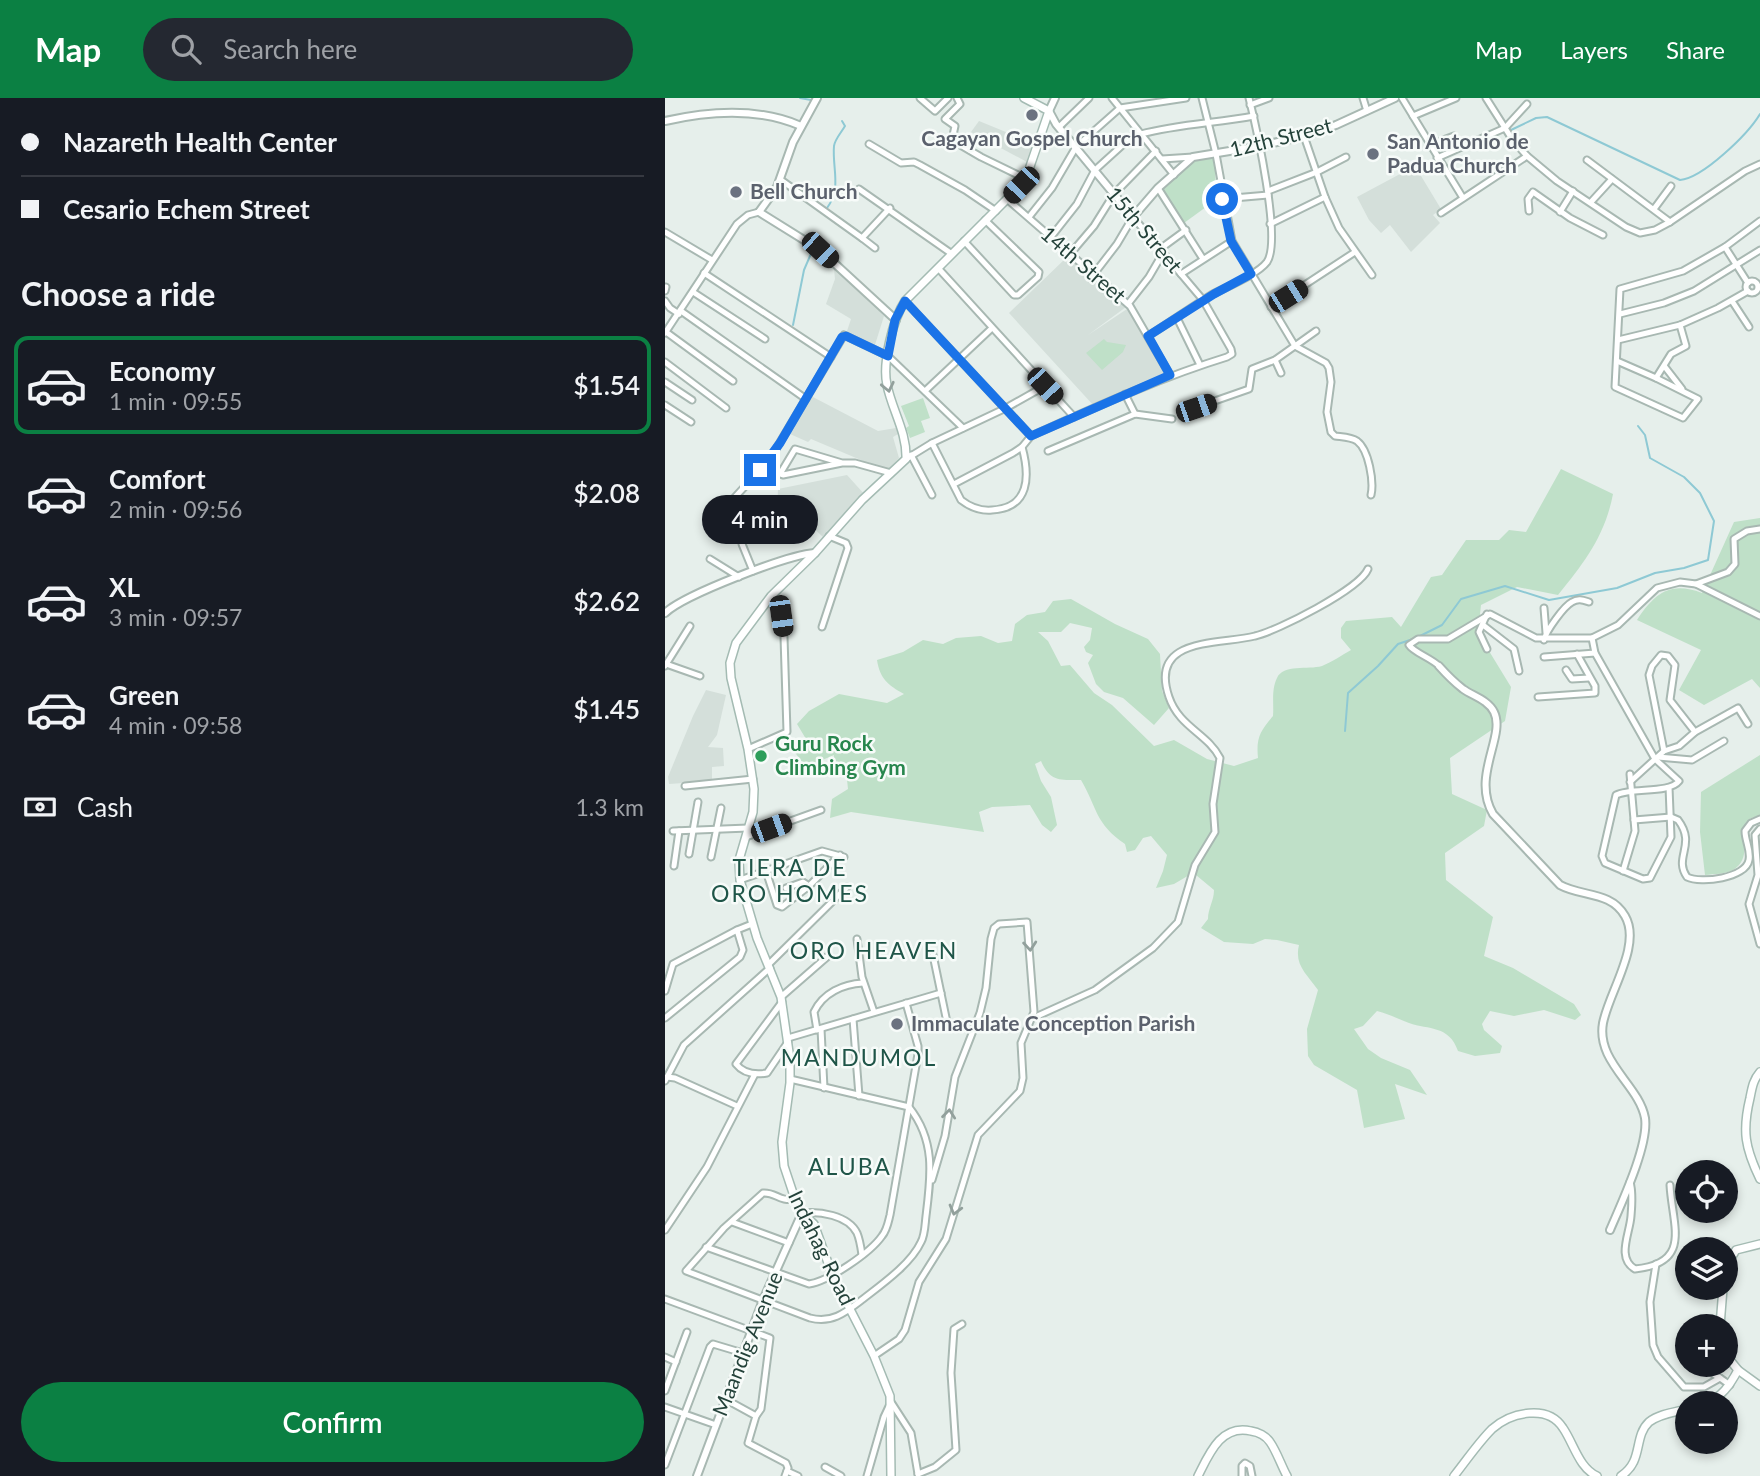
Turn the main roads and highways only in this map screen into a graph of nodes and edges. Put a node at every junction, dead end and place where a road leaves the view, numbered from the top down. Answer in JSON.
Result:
{"nodes":[{"id":1,"x":1024,"y":98,"type":"edge"},
{"id":2,"x":1760,"y":1072,"type":"edge"},
{"id":3,"x":1760,"y":1179,"type":"edge"},
{"id":4,"x":1760,"y":1244,"type":"edge"},
{"id":5,"x":1738,"y":1250,"type":"edge"},
{"id":6,"x":1738,"y":1370,"type":"edge"},
{"id":7,"x":1734,"y":1377,"type":"edge"},
{"id":8,"x":1760,"y":1386,"type":"edge"},
{"id":9,"x":1724,"y":1391,"type":"edge"},
{"id":10,"x":1675,"y":1412,"type":"edge"},
{"id":11,"x":891,"y":1476,"type":"edge"},
{"id":12,"x":1198,"y":1476,"type":"edge"},
{"id":13,"x":1287,"y":1476,"type":"edge"},
{"id":14,"x":1454,"y":1476,"type":"edge"},
{"id":15,"x":1597,"y":1476,"type":"edge"},
{"id":16,"x":1621,"y":1476,"type":"edge"}],
"edges":[{"from":1,"to":11,"type":"main road","name":"Indahag Road","one_way":true},
{"from":2,"to":3,"type":"main road"},
{"from":4,"to":5,"type":"main road"},
{"from":6,"to":8,"type":"main road"},
{"from":7,"to":9,"type":"main road"},
{"from":10,"to":16,"type":"main road"},
{"from":12,"to":13,"type":"main road"},
{"from":14,"to":15,"type":"main road"}]}
